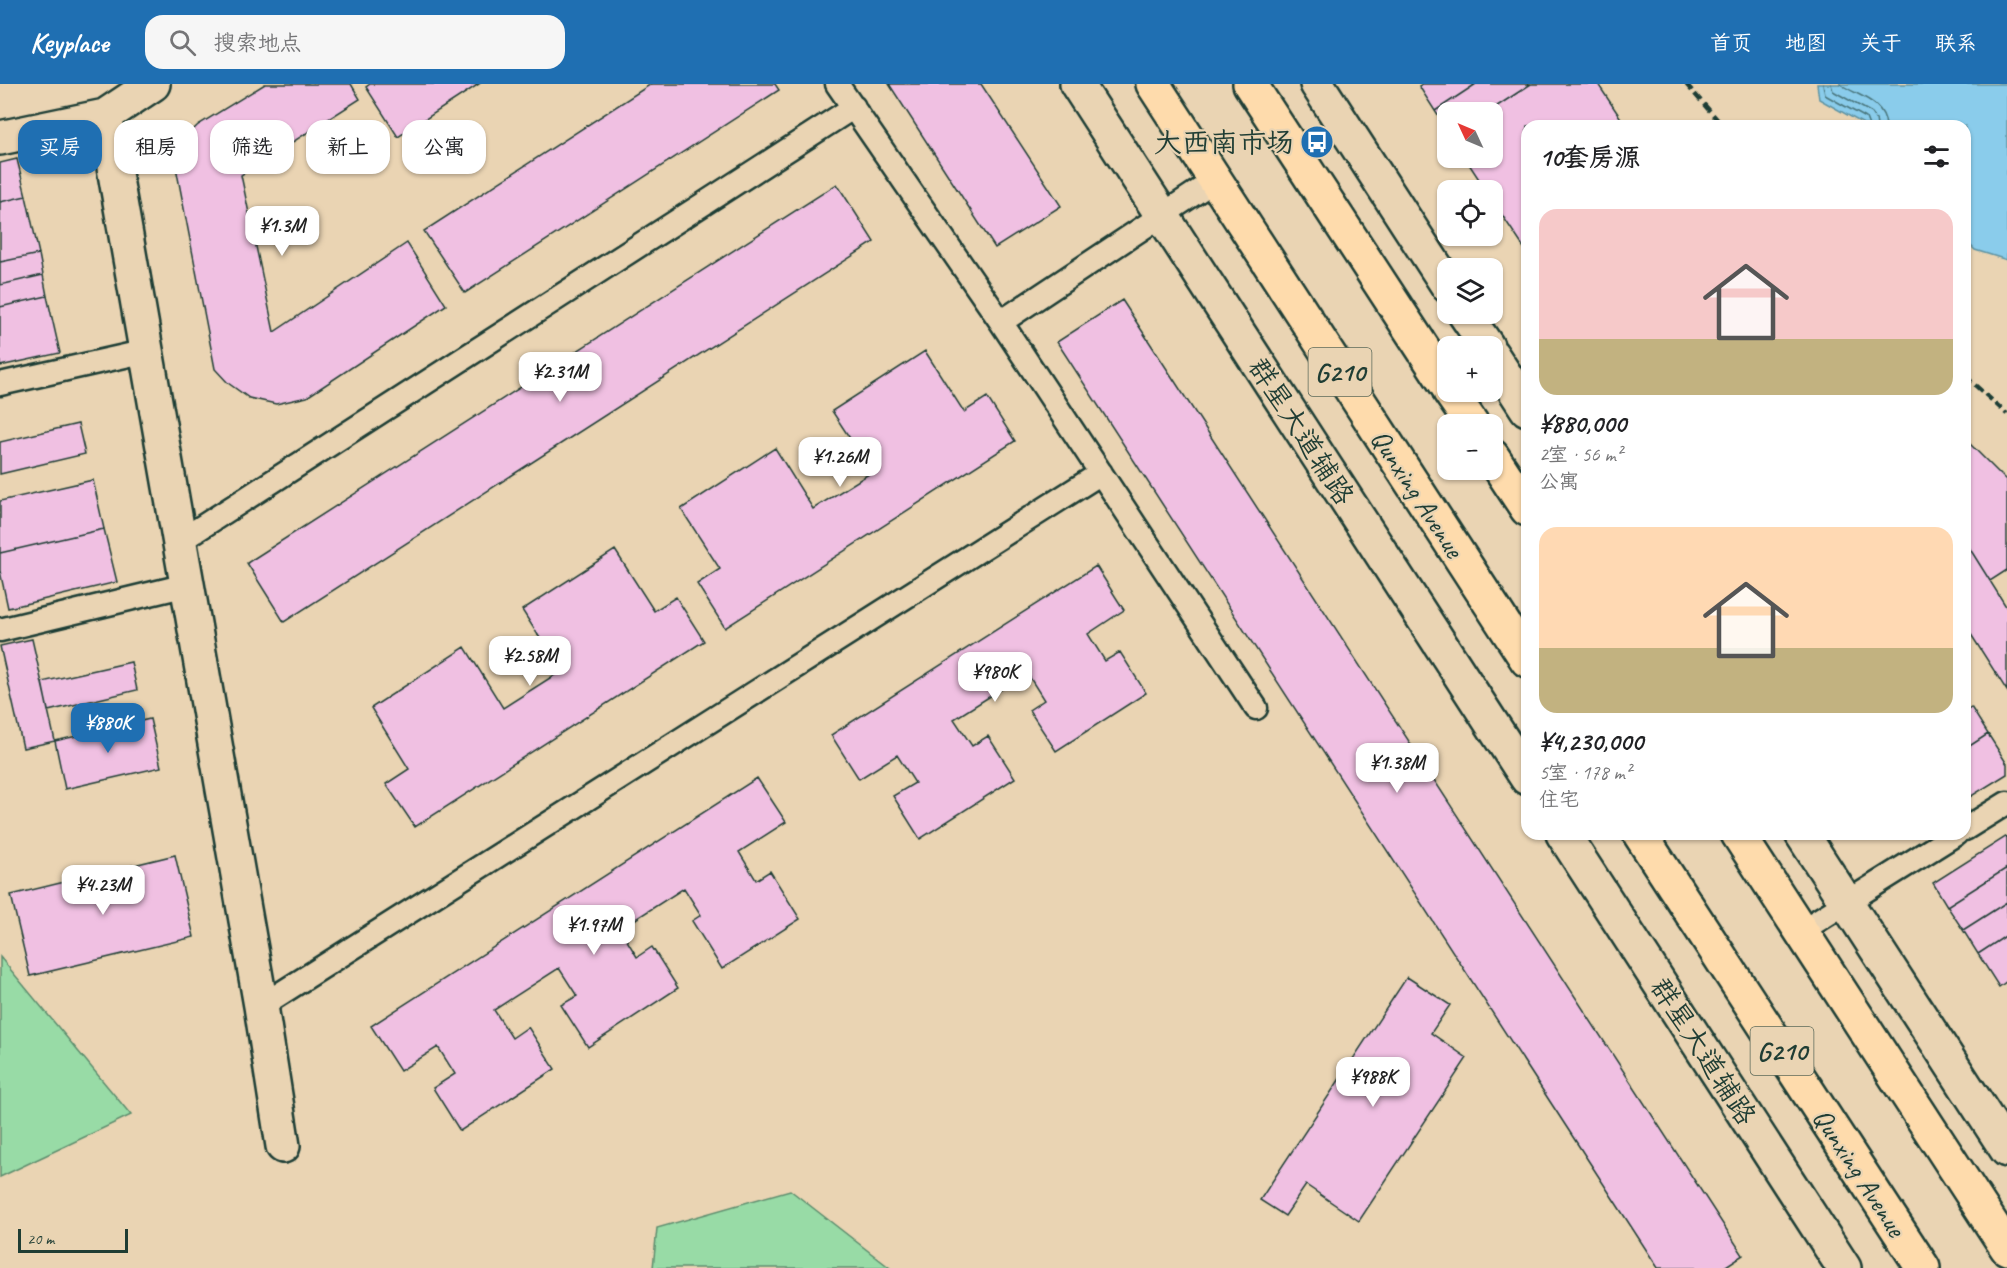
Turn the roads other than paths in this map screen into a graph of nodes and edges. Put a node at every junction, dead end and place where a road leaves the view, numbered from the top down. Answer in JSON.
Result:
{"nodes":[{"id":1,"x":153,"y":84,"type":"edge"},
{"id":2,"x":837,"y":84,"type":"edge"},
{"id":3,"x":1077,"y":84,"type":"edge"},
{"id":4,"x":1153,"y":84,"type":"edge"},
{"id":5,"x":1250,"y":84,"type":"edge"},
{"id":6,"x":1317,"y":84,"type":"edge"},
{"id":7,"x":854,"y":108,"type":"junction"},
{"id":8,"x":105,"y":116,"type":"junction"},
{"id":9,"x":0,"y":138,"type":"edge"},
{"id":10,"x":1215,"y":180,"type":"junction"},
{"id":11,"x":1162,"y":215,"type":"junction"},
{"id":12,"x":1437,"y":269,"type":"edge"},
{"id":13,"x":1001,"y":322,"type":"junction"},
{"id":14,"x":147,"y":351,"type":"junction"},
{"id":15,"x":1437,"y":367,"type":"edge"},
{"id":16,"x":1503,"y":373,"type":"edge"},
{"id":17,"x":0,"y":384,"type":"edge"},
{"id":18,"x":1521,"y":400,"type":"edge"},
{"id":19,"x":1101,"y":473,"type":"junction"},
{"id":20,"x":1503,"y":473,"type":"edge"},
{"id":21,"x":1521,"y":500,"type":"edge"},
{"id":22,"x":180,"y":541,"type":"junction"},
{"id":23,"x":187,"y":585,"type":"junction"},
{"id":24,"x":0,"y":630,"type":"edge"},
{"id":25,"x":1521,"y":651,"type":"edge"},
{"id":26,"x":1256,"y":708,"type":"dead end"},
{"id":27,"x":1521,"y":769,"type":"edge"},
{"id":28,"x":2007,"y":802,"type":"edge"},
{"id":29,"x":1971,"y":825,"type":"edge"},
{"id":30,"x":1567,"y":840,"type":"edge"},
{"id":31,"x":1645,"y":840,"type":"edge"},
{"id":32,"x":1742,"y":840,"type":"edge"},
{"id":33,"x":1806,"y":840,"type":"edge"},
{"id":34,"x":1946,"y":840,"type":"edge"},
{"id":35,"x":1846,"y":902,"type":"junction"},
{"id":36,"x":1801,"y":931,"type":"junction"},
{"id":37,"x":261,"y":1006,"type":"junction"},
{"id":38,"x":283,"y":1146,"type":"dead end"},
{"id":39,"x":2007,"y":1150,"type":"edge"},
{"id":40,"x":2007,"y":1248,"type":"edge"},
{"id":41,"x":1844,"y":1268,"type":"edge"},
{"id":42,"x":1923,"y":1268,"type":"edge"}],
"edges":[{"from":1,"to":8,"type":"street"},
{"from":2,"to":7,"type":"lane"},
{"from":3,"to":11,"type":"street","name":"群星大道辅路"},
{"from":4,"to":10,"type":"highway","name":"Qunxing Avenue","number":"G210"},
{"from":5,"to":15,"type":"highway","number":"G210"},
{"from":6,"to":12,"type":"street"},
{"from":7,"to":13,"type":"lane"},
{"from":7,"to":22,"type":"lane"},
{"from":8,"to":9,"type":"street"},
{"from":8,"to":14,"type":"street"},
{"from":10,"to":11,"type":"lane"},
{"from":10,"to":25,"type":"highway","name":"Qunxing Avenue","number":"G210"},
{"from":11,"to":13,"type":"lane"},
{"from":11,"to":27,"type":"street","name":"群星大道辅路"},
{"from":13,"to":19,"type":"lane"},
{"from":14,"to":17,"type":"lane"},
{"from":14,"to":22,"type":"street"},
{"from":16,"to":18,"type":"street"},
{"from":19,"to":26,"type":"lane"},
{"from":19,"to":37,"type":"lane"},
{"from":20,"to":21,"type":"highway"},
{"from":22,"to":23,"type":"street"},
{"from":23,"to":24,"type":"lane"},
{"from":23,"to":37,"type":"street"},
{"from":28,"to":29,"type":"lane"},
{"from":30,"to":41,"type":"street","name":"群星大道辅路"},
{"from":31,"to":42,"type":"highway","name":"Qunxing Avenue","number":"G210"},
{"from":32,"to":36,"type":"highway","number":"G210"},
{"from":33,"to":35,"type":"street"},
{"from":34,"to":35,"type":"lane"},
{"from":35,"to":36,"type":"lane"},
{"from":35,"to":39,"type":"street"},
{"from":36,"to":40,"type":"highway","number":"G210"},
{"from":37,"to":38,"type":"street"}]}
